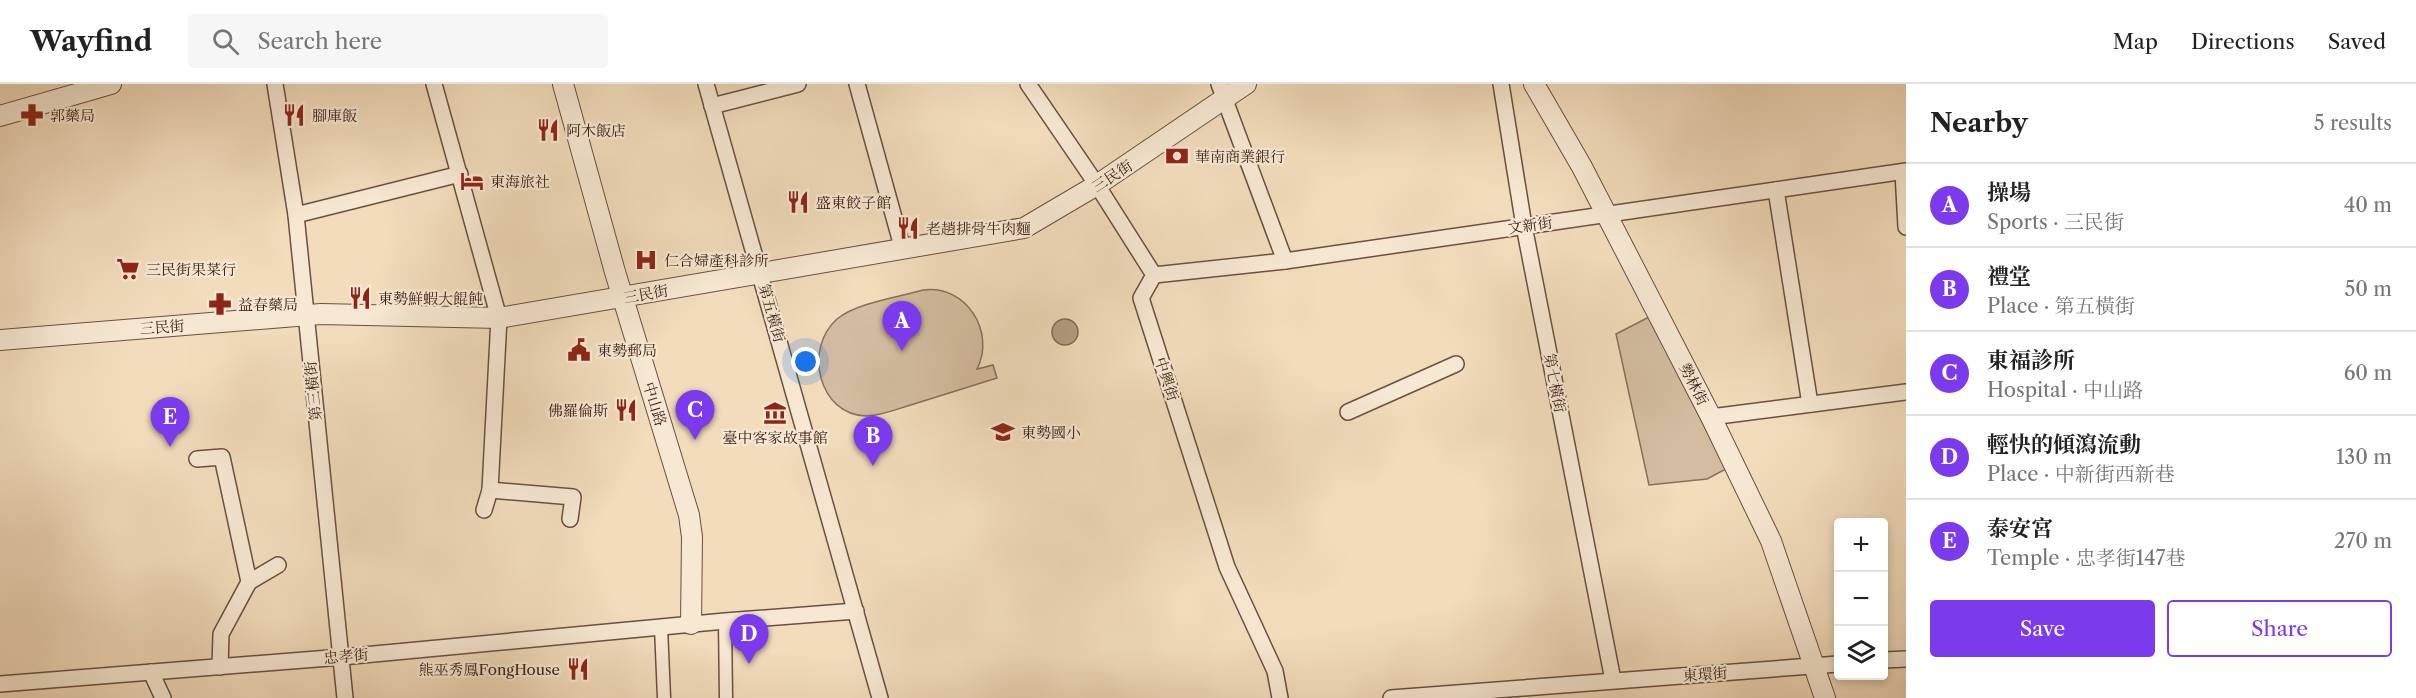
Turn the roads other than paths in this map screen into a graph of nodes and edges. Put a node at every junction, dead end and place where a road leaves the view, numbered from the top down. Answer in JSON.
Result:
{"nodes":[{"id":1,"x":111,"y":84,"type":"edge"},
{"id":2,"x":275,"y":84,"type":"edge"},
{"id":3,"x":434,"y":84,"type":"edge"},
{"id":4,"x":563,"y":84,"type":"edge"},
{"id":5,"x":705,"y":84,"type":"edge"},
{"id":6,"x":798,"y":84,"type":"edge"},
{"id":7,"x":857,"y":84,"type":"edge"},
{"id":8,"x":1028,"y":84,"type":"edge"},
{"id":9,"x":1246,"y":84,"type":"edge"},
{"id":10,"x":1501,"y":84,"type":"edge"},
{"id":11,"x":1534,"y":84,"type":"edge"},
{"id":12,"x":1222,"y":91,"type":"edge"},
{"id":13,"x":712,"y":106,"type":"junction"},
{"id":14,"x":0,"y":116,"type":"edge"},
{"id":15,"x":1905,"y":172,"type":"edge"},
{"id":16,"x":460,"y":174,"type":"junction"},
{"id":17,"x":1098,"y":185,"type":"junction"},
{"id":18,"x":1776,"y":190,"type":"junction"},
{"id":19,"x":296,"y":215,"type":"junction"},
{"id":20,"x":1607,"y":215,"type":"junction"},
{"id":21,"x":1524,"y":226,"type":"junction"},
{"id":22,"x":1906,"y":226,"type":"edge"},
{"id":23,"x":903,"y":250,"type":"junction"},
{"id":24,"x":1285,"y":261,"type":"junction"},
{"id":25,"x":761,"y":273,"type":"junction"},
{"id":26,"x":1154,"y":275,"type":"junction"},
{"id":27,"x":623,"y":298,"type":"junction"},
{"id":28,"x":305,"y":316,"type":"junction"},
{"id":29,"x":500,"y":318,"type":"junction"},
{"id":30,"x":0,"y":340,"type":"edge"},
{"id":31,"x":1456,"y":364,"type":"dead end"},
{"id":32,"x":1906,"y":392,"type":"edge"},
{"id":33,"x":1810,"y":404,"type":"junction"},
{"id":34,"x":1348,"y":412,"type":"dead end"},
{"id":35,"x":1711,"y":417,"type":"junction"},
{"id":36,"x":197,"y":459,"type":"dead end"},
{"id":37,"x":490,"y":490,"type":"junction"},
{"id":38,"x":484,"y":510,"type":"dead end"},
{"id":39,"x":570,"y":519,"type":"dead end"},
{"id":40,"x":278,"y":566,"type":"dead end"},
{"id":41,"x":249,"y":582,"type":"junction"},
{"id":42,"x":856,"y":611,"type":"junction"},
{"id":43,"x":725,"y":621,"type":"junction"},
{"id":44,"x":691,"y":624,"type":"junction"},
{"id":45,"x":661,"y":627,"type":"junction"},
{"id":46,"x":342,"y":657,"type":"junction"},
{"id":47,"x":1906,"y":659,"type":"edge"},
{"id":48,"x":1888,"y":660,"type":"edge"},
{"id":49,"x":1834,"y":664,"type":"edge"},
{"id":50,"x":1815,"y":666,"type":"junction"},
{"id":51,"x":220,"y":667,"type":"junction"},
{"id":52,"x":151,"y":672,"type":"junction"},
{"id":53,"x":1613,"y":680,"type":"junction"},
{"id":54,"x":0,"y":684,"type":"edge"},
{"id":55,"x":163,"y":698,"type":"edge"},
{"id":56,"x":345,"y":698,"type":"edge"},
{"id":57,"x":663,"y":698,"type":"edge"},
{"id":58,"x":726,"y":698,"type":"edge"},
{"id":59,"x":880,"y":698,"type":"edge"},
{"id":60,"x":1280,"y":698,"type":"edge"},
{"id":61,"x":1391,"y":698,"type":"edge"},
{"id":62,"x":1825,"y":698,"type":"edge"}],
"edges":[{"from":1,"to":14,"type":"street"},
{"from":2,"to":19,"type":"street","name":"第三橫街"},
{"from":3,"to":16,"type":"street"},
{"from":4,"to":27,"type":"street","name":"中山路"},
{"from":5,"to":13,"type":"street","name":"第五橫街"},
{"from":6,"to":13,"type":"street"},
{"from":7,"to":23,"type":"street"},
{"from":8,"to":17,"type":"street"},
{"from":9,"to":12,"type":"street","name":"三民街"},
{"from":10,"to":21,"type":"street","name":"第七橫街"},
{"from":11,"to":20,"type":"street","name":"勢林街"},
{"from":12,"to":17,"type":"street","name":"三民街"},
{"from":12,"to":24,"type":"street"},
{"from":13,"to":25,"type":"street","name":"第五橫街"},
{"from":15,"to":18,"type":"street","name":"文新街"},
{"from":15,"to":22,"type":"street"},
{"from":16,"to":19,"type":"street"},
{"from":16,"to":29,"type":"street"},
{"from":17,"to":23,"type":"street","name":"三民街"},
{"from":17,"to":26,"type":"street"},
{"from":18,"to":20,"type":"street","name":"文新街"},
{"from":18,"to":33,"type":"street"},
{"from":19,"to":28,"type":"street","name":"第三橫街"},
{"from":20,"to":21,"type":"street","name":"文新街"},
{"from":20,"to":35,"type":"street","name":"勢林街"},
{"from":21,"to":24,"type":"street","name":"文新街"},
{"from":21,"to":53,"type":"street","name":"第七橫街"},
{"from":23,"to":25,"type":"street","name":"三民街"},
{"from":24,"to":26,"type":"street","name":"文新街"},
{"from":25,"to":27,"type":"street","name":"三民街"},
{"from":25,"to":42,"type":"street","name":"第五橫街"},
{"from":26,"to":60,"type":"street","name":"中興街"},
{"from":27,"to":29,"type":"street","name":"三民街"},
{"from":27,"to":44,"type":"street","name":"中山路"},
{"from":28,"to":29,"type":"street","name":"三民街"},
{"from":28,"to":30,"type":"street","name":"三民街"},
{"from":28,"to":46,"type":"street","name":"第三橫街"},
{"from":29,"to":37,"type":"street"},
{"from":31,"to":34,"type":"street"},
{"from":32,"to":33,"type":"street"},
{"from":33,"to":35,"type":"street"},
{"from":35,"to":50,"type":"street","name":"勢林街"},
{"from":36,"to":41,"type":"street"},
{"from":37,"to":38,"type":"street"},
{"from":37,"to":39,"type":"street"},
{"from":40,"to":41,"type":"street"},
{"from":41,"to":51,"type":"street"},
{"from":42,"to":43,"type":"street","name":"忠孝街"},
{"from":42,"to":59,"type":"street","name":"第五橫街"},
{"from":43,"to":44,"type":"street","name":"忠孝街"},
{"from":43,"to":58,"type":"street"},
{"from":44,"to":45,"type":"street","name":"忠孝街"},
{"from":45,"to":46,"type":"street","name":"忠孝街"},
{"from":45,"to":57,"type":"street"},
{"from":46,"to":51,"type":"street","name":"忠孝街"},
{"from":46,"to":56,"type":"street","name":"第三橫街"},
{"from":47,"to":48,"type":"street"},
{"from":49,"to":50,"type":"street","name":"東環街"},
{"from":50,"to":53,"type":"street","name":"東環街"},
{"from":50,"to":62,"type":"street","name":"勢林街"},
{"from":51,"to":52,"type":"street","name":"忠孝街"},
{"from":52,"to":54,"type":"street","name":"忠孝街"},
{"from":52,"to":55,"type":"street"},
{"from":53,"to":61,"type":"street","name":"東環街"}]}
